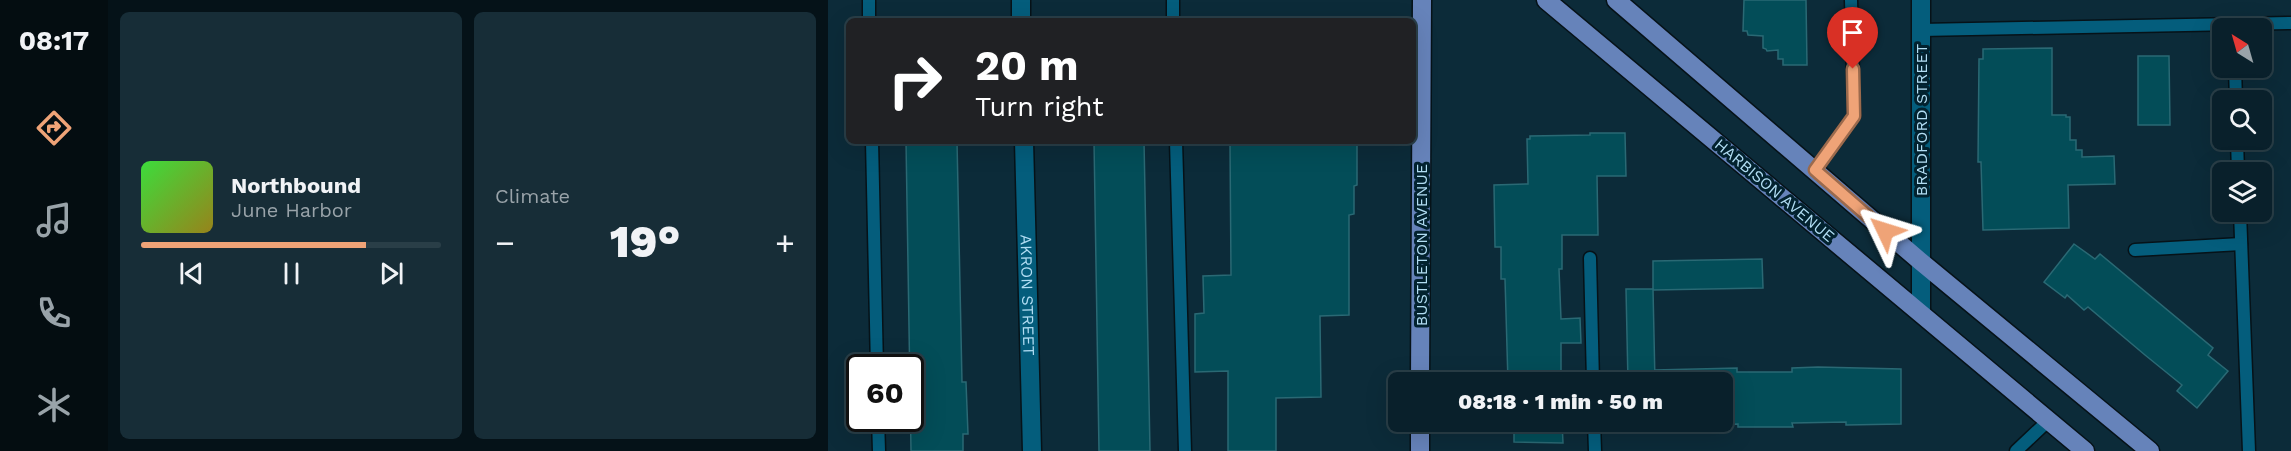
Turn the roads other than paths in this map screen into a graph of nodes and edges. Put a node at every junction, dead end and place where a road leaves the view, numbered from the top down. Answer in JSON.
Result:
{"nodes":[{"id":1,"x":868,"y":0,"type":"edge"},
{"id":2,"x":1021,"y":0,"type":"edge"},
{"id":3,"x":1173,"y":0,"type":"edge"},
{"id":4,"x":1422,"y":0,"type":"edge"},
{"id":5,"x":1546,"y":0,"type":"edge"},
{"id":6,"x":1616,"y":0,"type":"edge"},
{"id":7,"x":1851,"y":0,"type":"edge"},
{"id":8,"x":1922,"y":0,"type":"edge"},
{"id":9,"x":869,"y":18,"type":"edge"},
{"id":10,"x":1021,"y":18,"type":"edge"},
{"id":11,"x":1173,"y":18,"type":"edge"},
{"id":12,"x":2291,"y":23,"type":"edge"},
{"id":13,"x":2272,"y":24,"type":"edge"},
{"id":14,"x":2212,"y":26,"type":"edge"},
{"id":15,"x":1921,"y":30,"type":"junction"},
{"id":16,"x":872,"y":144,"type":"edge"},
{"id":17,"x":1024,"y":144,"type":"edge"},
{"id":18,"x":1176,"y":144,"type":"edge"},
{"id":19,"x":1815,"y":170,"type":"junction"},
{"id":20,"x":2240,"y":222,"type":"edge"},
{"id":21,"x":2241,"y":244,"type":"junction"},
{"id":22,"x":2135,"y":250,"type":"dead end"},
{"id":23,"x":1590,"y":258,"type":"dead end"},
{"id":24,"x":1920,"y":261,"type":"junction"},
{"id":25,"x":1921,"y":312,"type":"junction"},
{"id":26,"x":877,"y":354,"type":"edge"},
{"id":27,"x":1420,"y":372,"type":"edge"},
{"id":28,"x":1593,"y":372,"type":"edge"},
{"id":29,"x":2049,"y":420,"type":"junction"},
{"id":30,"x":878,"y":432,"type":"edge"},
{"id":31,"x":1420,"y":432,"type":"edge"},
{"id":32,"x":1594,"y":432,"type":"edge"},
{"id":33,"x":879,"y":451,"type":"edge"},
{"id":34,"x":1032,"y":451,"type":"edge"},
{"id":35,"x":1185,"y":451,"type":"edge"},
{"id":36,"x":1420,"y":451,"type":"edge"},
{"id":37,"x":1595,"y":451,"type":"edge"},
{"id":38,"x":2016,"y":451,"type":"edge"},
{"id":39,"x":2085,"y":451,"type":"edge"},
{"id":40,"x":2150,"y":451,"type":"edge"},
{"id":41,"x":2249,"y":451,"type":"edge"}],
"edges":[{"from":1,"to":9,"type":"lane"},
{"from":2,"to":10,"type":"street"},
{"from":3,"to":11,"type":"lane"},
{"from":4,"to":27,"type":"main road","name":"BUSTLETON AVENUE"},
{"from":5,"to":25,"type":"main road","name":"HARBISON AVENUE"},
{"from":6,"to":19,"type":"main road"},
{"from":7,"to":19,"type":"lane"},
{"from":8,"to":15,"type":"street","name":"BRADFORD STREET"},
{"from":12,"to":13,"type":"lane"},
{"from":14,"to":15,"type":"lane"},
{"from":15,"to":24,"type":"street","name":"BRADFORD STREET"},
{"from":16,"to":26,"type":"lane"},
{"from":17,"to":34,"type":"street","name":"AKRON STREET"},
{"from":18,"to":35,"type":"lane"},
{"from":19,"to":24,"type":"main road"},
{"from":20,"to":21,"type":"lane"},
{"from":21,"to":22,"type":"lane"},
{"from":21,"to":41,"type":"lane"},
{"from":23,"to":28,"type":"lane"},
{"from":24,"to":25,"type":"street","name":"BRADFORD STREET"},
{"from":24,"to":40,"type":"main road"},
{"from":25,"to":29,"type":"main road","name":"HARBISON AVENUE"},
{"from":29,"to":38,"type":"lane"},
{"from":29,"to":39,"type":"main road","name":"HARBISON AVENUE"},
{"from":30,"to":33,"type":"lane"},
{"from":31,"to":36,"type":"main road"},
{"from":32,"to":37,"type":"lane"}]}
